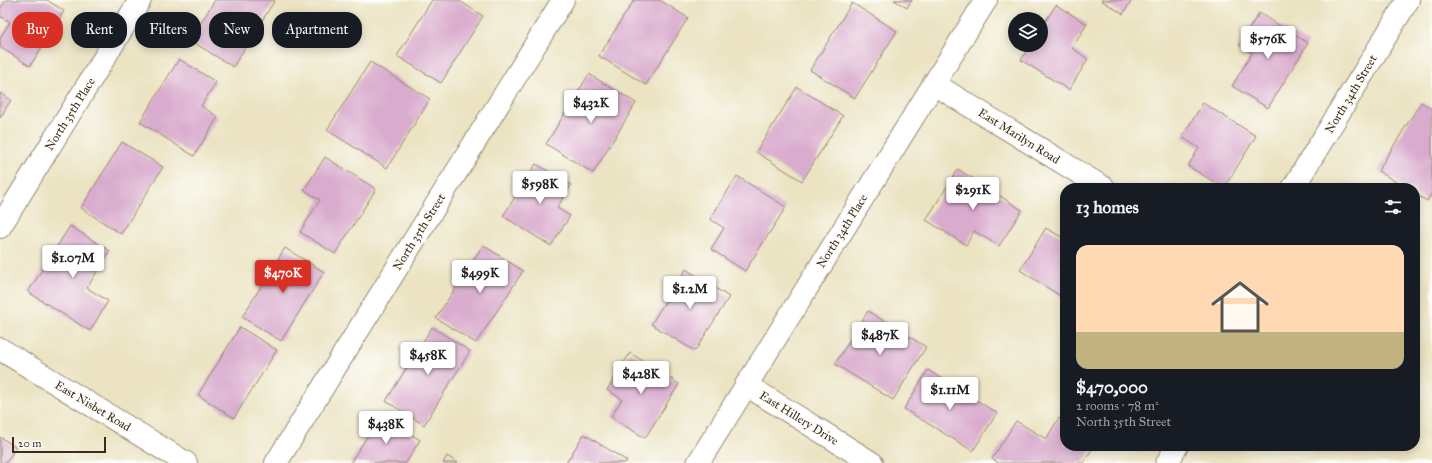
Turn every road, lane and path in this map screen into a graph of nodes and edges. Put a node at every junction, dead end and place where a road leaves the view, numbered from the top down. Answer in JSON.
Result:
{"nodes":[{"id":1,"x":140,"y":0,"type":"edge"},
{"id":2,"x":563,"y":0,"type":"edge"},
{"id":3,"x":986,"y":0,"type":"edge"},
{"id":4,"x":1408,"y":0,"type":"edge"},
{"id":5,"x":934,"y":84,"type":"junction"},
{"id":6,"x":1096,"y":183,"type":"edge"},
{"id":7,"x":1296,"y":183,"type":"edge"},
{"id":8,"x":0,"y":227,"type":"edge"},
{"id":9,"x":0,"y":349,"type":"edge"},
{"id":10,"x":746,"y":385,"type":"junction"},
{"id":11,"x":1174,"y":451,"type":"edge"},
{"id":12,"x":186,"y":463,"type":"edge"},
{"id":13,"x":276,"y":463,"type":"edge"},
{"id":14,"x":698,"y":463,"type":"edge"},
{"id":15,"x":872,"y":463,"type":"edge"},
{"id":16,"x":1166,"y":463,"type":"edge"}],
"edges":[{"from":1,"to":8,"type":"street","name":"North 35th Place"},
{"from":2,"to":13,"type":"street","name":"North 35th Street"},
{"from":3,"to":5,"type":"street","name":"North 34th Place"},
{"from":4,"to":7,"type":"street","name":"North 34th Street"},
{"from":5,"to":6,"type":"street","name":"East Marilyn Road"},
{"from":5,"to":10,"type":"street","name":"North 34th Place"},
{"from":9,"to":12,"type":"street","name":"East Nisbet Road"},
{"from":10,"to":14,"type":"street","name":"North 34th Place"},
{"from":10,"to":15,"type":"street","name":"East Hillery Drive"},
{"from":11,"to":16,"type":"street"}]}
